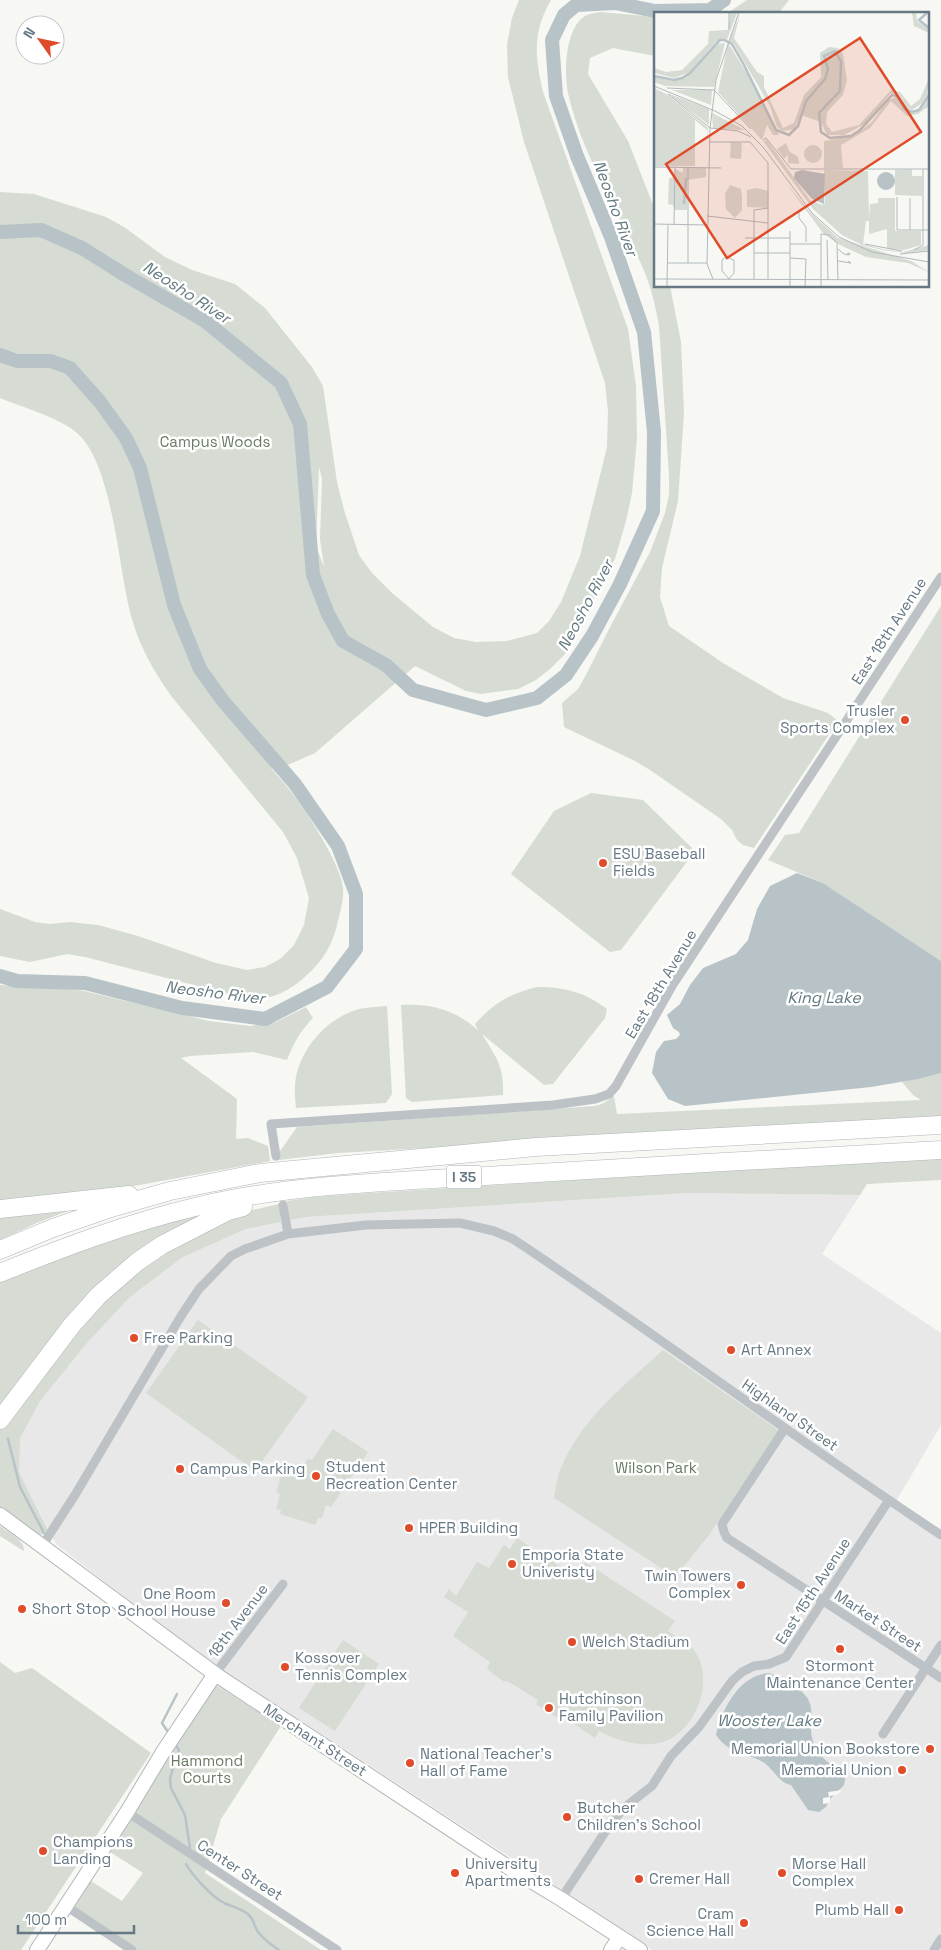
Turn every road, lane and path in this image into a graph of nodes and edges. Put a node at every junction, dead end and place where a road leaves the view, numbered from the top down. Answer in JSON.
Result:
{"nodes":[{"id":1,"x":941,"y":577,"type":"edge"},
{"id":2,"x":941,"y":1125,"type":"edge"},
{"id":3,"x":941,"y":1150,"type":"edge"},
{"id":4,"x":276,"y":1156,"type":"dead end"},
{"id":5,"x":306,"y":1189,"type":"junction"},
{"id":6,"x":170,"y":1191,"type":"junction"},
{"id":7,"x":283,"y":1205,"type":"dead end"},
{"id":8,"x":0,"y":1209,"type":"edge"},
{"id":9,"x":288,"y":1234,"type":"junction"},
{"id":10,"x":0,"y":1250,"type":"edge"},
{"id":11,"x":0,"y":1273,"type":"edge"},
{"id":12,"x":0,"y":1420,"type":"edge"},
{"id":13,"x":785,"y":1428,"type":"junction"},
{"id":14,"x":889,"y":1500,"type":"junction"},
{"id":15,"x":0,"y":1515,"type":"edge"},
{"id":16,"x":941,"y":1535,"type":"edge"},
{"id":17,"x":42,"y":1546,"type":"junction"},
{"id":18,"x":283,"y":1584,"type":"dead end"},
{"id":19,"x":823,"y":1602,"type":"junction"},
{"id":20,"x":941,"y":1645,"type":"edge"},
{"id":21,"x":926,"y":1668,"type":"junction"},
{"id":22,"x":215,"y":1674,"type":"junction"},
{"id":23,"x":941,"y":1678,"type":"edge"},
{"id":24,"x":883,"y":1734,"type":"dead end"},
{"id":25,"x":127,"y":1812,"type":"junction"},
{"id":26,"x":561,"y":1898,"type":"junction"},
{"id":27,"x":66,"y":1906,"type":"junction"},
{"id":28,"x":620,"y":1937,"type":"junction"},
{"id":29,"x":941,"y":1939,"type":"edge"},
{"id":30,"x":37,"y":1950,"type":"edge"},
{"id":31,"x":132,"y":1950,"type":"edge"},
{"id":32,"x":337,"y":1950,"type":"edge"},
{"id":33,"x":611,"y":1950,"type":"edge"},
{"id":34,"x":640,"y":1950,"type":"edge"},
{"id":35,"x":934,"y":1950,"type":"edge"}],
"edges":[{"from":1,"to":4,"type":"street","name":"East 18th Avenue"},
{"from":2,"to":6,"type":"highway","number":"I 35"},
{"from":3,"to":5,"type":"highway","number":"I 35"},
{"from":5,"to":11,"type":"highway","number":"I 35"},
{"from":5,"to":12,"type":"highway"},
{"from":6,"to":8,"type":"highway"},
{"from":6,"to":10,"type":"highway","number":"I 35"},
{"from":7,"to":9,"type":"street"},
{"from":9,"to":13,"type":"street","name":"Highland Street"},
{"from":9,"to":17,"type":"street","name":"Highland Street"},
{"from":13,"to":14,"type":"street","name":"Highland Street"},
{"from":13,"to":19,"type":"street","name":"Market Street"},
{"from":14,"to":16,"type":"street","name":"Highland Street"},
{"from":14,"to":19,"type":"street","name":"East 15th Avenue"},
{"from":15,"to":17,"type":"main road","name":"Merchant Street"},
{"from":17,"to":22,"type":"main road","name":"Merchant Street"},
{"from":18,"to":22,"type":"street","name":"18th Avenue"},
{"from":19,"to":21,"type":"street","name":"Market Street"},
{"from":19,"to":26,"type":"street","name":"East 15th Avenue"},
{"from":20,"to":21,"type":"street"},
{"from":21,"to":23,"type":"street","name":"Market Street"},
{"from":21,"to":24,"type":"street"},
{"from":22,"to":25,"type":"main road"},
{"from":22,"to":26,"type":"main road","name":"Merchant Street"},
{"from":25,"to":27,"type":"main road"},
{"from":25,"to":32,"type":"street","name":"Center Street"},
{"from":26,"to":28,"type":"main road","name":"Merchant Street"},
{"from":27,"to":30,"type":"main road"},
{"from":27,"to":31,"type":"street"},
{"from":28,"to":33,"type":"main road"},
{"from":28,"to":34,"type":"main road","name":"Merchant Street"},
{"from":29,"to":35,"type":"street"}]}
